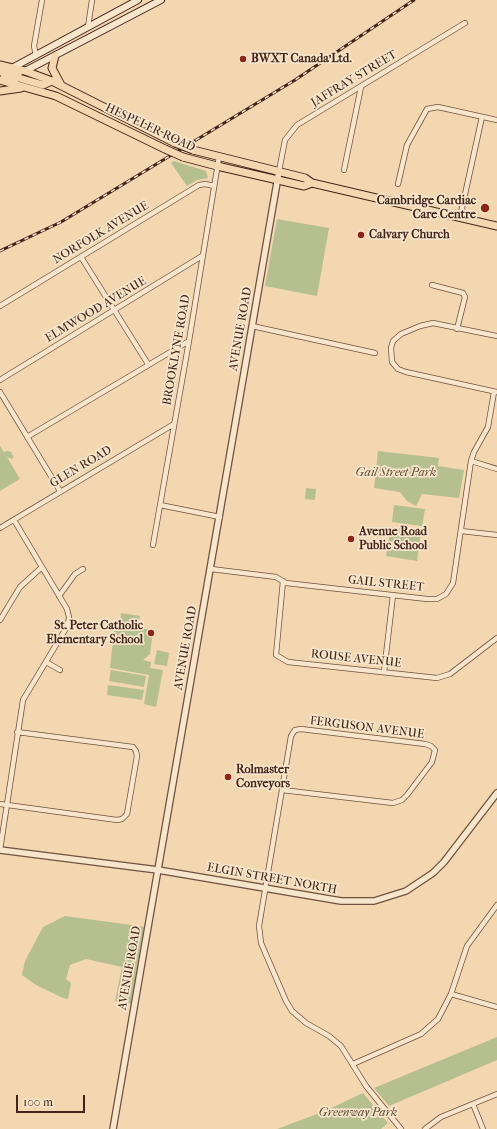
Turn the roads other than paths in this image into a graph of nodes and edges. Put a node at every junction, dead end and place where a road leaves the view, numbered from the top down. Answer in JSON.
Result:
{"nodes":[{"id":1,"x":42,"y":0,"type":"edge"},
{"id":2,"x":92,"y":0,"type":"edge"},
{"id":3,"x":138,"y":0,"type":"edge"},
{"id":4,"x":157,"y":1,"type":"edge"},
{"id":5,"x":465,"y":23,"type":"dead end"},
{"id":6,"x":88,"y":27,"type":"junction"},
{"id":7,"x":94,"y":36,"type":"junction"},
{"id":8,"x":36,"y":56,"type":"junction"},
{"id":9,"x":55,"y":56,"type":"junction"},
{"id":10,"x":0,"y":65,"type":"edge"},
{"id":11,"x":12,"y":68,"type":"junction"},
{"id":12,"x":25,"y":71,"type":"junction"},
{"id":13,"x":3,"y":78,"type":"edge"},
{"id":14,"x":52,"y":81,"type":"junction"},
{"id":15,"x":62,"y":85,"type":"junction"},
{"id":16,"x":361,"y":87,"type":"junction"},
{"id":17,"x":28,"y":88,"type":"junction"},
{"id":18,"x":0,"y":91,"type":"edge"},
{"id":19,"x":482,"y":117,"type":"junction"},
{"id":20,"x":497,"y":120,"type":"edge"},
{"id":21,"x":219,"y":157,"type":"junction"},
{"id":22,"x":217,"y":166,"type":"junction"},
{"id":23,"x":344,"y":170,"type":"dead end"},
{"id":24,"x":279,"y":171,"type":"junction"},
{"id":25,"x":277,"y":180,"type":"junction"},
{"id":26,"x":312,"y":183,"type":"junction"},
{"id":27,"x":398,"y":184,"type":"dead end"},
{"id":28,"x":214,"y":186,"type":"junction"},
{"id":29,"x":460,"y":217,"type":"junction"},
{"id":30,"x":497,"y":226,"type":"edge"},
{"id":31,"x":202,"y":256,"type":"junction"},
{"id":32,"x":81,"y":257,"type":"junction"},
{"id":33,"x":432,"y":285,"type":"dead end"},
{"id":34,"x":0,"y":306,"type":"edge"},
{"id":35,"x":115,"y":310,"type":"junction"},
{"id":36,"x":252,"y":326,"type":"junction"},
{"id":37,"x":457,"y":329,"type":"junction"},
{"id":38,"x":497,"y":336,"type":"edge"},
{"id":39,"x":189,"y":341,"type":"junction"},
{"id":40,"x":375,"y":353,"type":"dead end"},
{"id":41,"x":148,"y":364,"type":"junction"},
{"id":42,"x":0,"y":380,"type":"edge"},
{"id":43,"x":0,"y":392,"type":"edge"},
{"id":44,"x":495,"y":392,"type":"edge"},
{"id":45,"x":174,"y":424,"type":"junction"},
{"id":46,"x":27,"y":437,"type":"junction"},
{"id":47,"x":471,"y":461,"type":"junction"},
{"id":48,"x":497,"y":469,"type":"edge"},
{"id":49,"x":60,"y":491,"type":"junction"},
{"id":50,"x":160,"y":505,"type":"junction"},
{"id":51,"x":220,"y":517,"type":"junction"},
{"id":52,"x":14,"y":520,"type":"junction"},
{"id":53,"x":0,"y":528,"type":"edge"},
{"id":54,"x":461,"y":531,"type":"junction"},
{"id":55,"x":497,"y":535,"type":"edge"},
{"id":56,"x":153,"y":545,"type":"dead end"},
{"id":57,"x":42,"y":567,"type":"junction"},
{"id":58,"x":83,"y":569,"type":"dead end"},
{"id":59,"x":211,"y":569,"type":"junction"},
{"id":60,"x":283,"y":581,"type":"junction"},
{"id":61,"x":393,"y":595,"type":"junction"},
{"id":62,"x":60,"y":596,"type":"junction"},
{"id":63,"x":0,"y":620,"type":"edge"},
{"id":64,"x":497,"y":638,"type":"edge"},
{"id":65,"x":46,"y":662,"type":"junction"},
{"id":66,"x":60,"y":670,"type":"dead end"},
{"id":67,"x":384,"y":672,"type":"junction"},
{"id":68,"x":17,"y":732,"type":"junction"},
{"id":69,"x":282,"y":790,"type":"junction"},
{"id":70,"x":497,"y":792,"type":"edge"},
{"id":71,"x":0,"y":804,"type":"edge"},
{"id":72,"x":6,"y":805,"type":"junction"},
{"id":73,"x":0,"y":850,"type":"edge"},
{"id":74,"x":158,"y":870,"type":"junction"},
{"id":75,"x":265,"y":889,"type":"junction"},
{"id":76,"x":497,"y":905,"type":"edge"},
{"id":77,"x":451,"y":994,"type":"junction"},
{"id":78,"x":497,"y":1007,"type":"edge"},
{"id":79,"x":353,"y":1064,"type":"junction"},
{"id":80,"x":497,"y":1094,"type":"edge"},
{"id":81,"x":473,"y":1104,"type":"junction"},
{"id":82,"x":113,"y":1129,"type":"edge"},
{"id":83,"x":402,"y":1129,"type":"edge"},
{"id":84,"x":425,"y":1129,"type":"edge"},
{"id":85,"x":483,"y":1129,"type":"edge"}],
"edges":[{"from":1,"to":8,"type":"street"},
{"from":2,"to":6,"type":"street"},
{"from":3,"to":6,"type":"main road"},
{"from":4,"to":7,"type":"main road"},
{"from":5,"to":16,"type":"street","name":"JAFFRAY STREET"},
{"from":6,"to":7,"type":"main road"},
{"from":6,"to":8,"type":"main road"},
{"from":7,"to":9,"type":"main road"},
{"from":8,"to":11,"type":"main road"},
{"from":9,"to":12,"type":"main road"},
{"from":9,"to":15,"type":"main road"},
{"from":10,"to":11,"type":"main road","name":"HESPELER ROAD"},
{"from":11,"to":12,"type":"main road","name":"HESPELER ROAD"},
{"from":11,"to":13,"type":"main road"},
{"from":12,"to":13,"type":"main road"},
{"from":12,"to":14,"type":"main road","name":"HESPELER ROAD"},
{"from":13,"to":14,"type":"main road"},
{"from":13,"to":17,"type":"main road","name":"HESPELER ROAD"},
{"from":14,"to":15,"type":"main road","name":"HESPELER ROAD"},
{"from":15,"to":21,"type":"main road","name":"HESPELER ROAD","bridge":true},
{"from":16,"to":23,"type":"street"},
{"from":16,"to":24,"type":"street","name":"JAFFRAY STREET"},
{"from":17,"to":18,"type":"main road"},
{"from":17,"to":22,"type":"main road","name":"HESPELER ROAD","bridge":true},
{"from":19,"to":20,"type":"street"},
{"from":19,"to":27,"type":"street"},
{"from":19,"to":29,"type":"street"},
{"from":21,"to":22,"type":"street","name":"BROOKLYNE ROAD"},
{"from":21,"to":24,"type":"main road","name":"HESPELER ROAD"},
{"from":22,"to":25,"type":"main road","name":"HESPELER ROAD"},
{"from":22,"to":28,"type":"street","name":"BROOKLYNE ROAD"},
{"from":24,"to":25,"type":"street","name":"AVENUE ROAD"},
{"from":24,"to":26,"type":"main road","name":"HESPELER ROAD"},
{"from":25,"to":26,"type":"main road","name":"HESPELER ROAD"},
{"from":25,"to":36,"type":"street","name":"AVENUE ROAD"},
{"from":26,"to":29,"type":"main road","name":"HESPELER ROAD"},
{"from":28,"to":31,"type":"street","name":"BROOKLYNE ROAD"},
{"from":28,"to":32,"type":"street","name":"NORFOLK AVENUE"},
{"from":29,"to":30,"type":"main road","name":"HESPELER ROAD"},
{"from":31,"to":35,"type":"street","name":"ELMWOOD AVENUE"},
{"from":31,"to":39,"type":"street","name":"BROOKLYNE ROAD"},
{"from":32,"to":34,"type":"street","name":"NORFOLK AVENUE"},
{"from":32,"to":35,"type":"street"},
{"from":33,"to":37,"type":"street"},
{"from":35,"to":41,"type":"street"},
{"from":35,"to":42,"type":"street","name":"ELMWOOD AVENUE"},
{"from":36,"to":40,"type":"street"},
{"from":36,"to":51,"type":"street","name":"AVENUE ROAD"},
{"from":37,"to":38,"type":"street"},
{"from":37,"to":44,"type":"street"},
{"from":39,"to":41,"type":"street"},
{"from":39,"to":45,"type":"street","name":"BROOKLYNE ROAD"},
{"from":41,"to":46,"type":"street"},
{"from":43,"to":46,"type":"street"},
{"from":44,"to":47,"type":"street","name":"GAIL STREET"},
{"from":45,"to":49,"type":"street","name":"GLEN ROAD"},
{"from":45,"to":50,"type":"street","name":"BROOKLYNE ROAD"},
{"from":46,"to":49,"type":"street"},
{"from":47,"to":48,"type":"street"},
{"from":47,"to":54,"type":"street","name":"GAIL STREET"},
{"from":49,"to":52,"type":"street","name":"GLEN ROAD"},
{"from":50,"to":51,"type":"street"},
{"from":50,"to":56,"type":"street","name":"BROOKLYNE ROAD"},
{"from":51,"to":59,"type":"street","name":"AVENUE ROAD"},
{"from":52,"to":53,"type":"street","name":"GLEN ROAD"},
{"from":52,"to":57,"type":"street"},
{"from":54,"to":55,"type":"street"},
{"from":54,"to":61,"type":"street","name":"GAIL STREET"},
{"from":57,"to":62,"type":"street"},
{"from":57,"to":63,"type":"street"},
{"from":58,"to":62,"type":"street"},
{"from":59,"to":60,"type":"street","name":"GAIL STREET"},
{"from":59,"to":74,"type":"street","name":"AVENUE ROAD"},
{"from":60,"to":61,"type":"street","name":"GAIL STREET"},
{"from":60,"to":67,"type":"street","name":"ROUSE AVENUE"},
{"from":61,"to":67,"type":"street"},
{"from":62,"to":65,"type":"street"},
{"from":64,"to":67,"type":"street","name":"ROUSE AVENUE"},
{"from":65,"to":66,"type":"street"},
{"from":65,"to":68,"type":"street"},
{"from":68,"to":72,"type":"street"},
{"from":68,"to":72,"type":"street"},
{"from":69,"to":69,"type":"street","name":"FERGUSON AVENUE"},
{"from":69,"to":75,"type":"street","name":"FERGUSON AVENUE"},
{"from":70,"to":75,"type":"street","name":"ELGIN STREET NORTH"},
{"from":71,"to":72,"type":"street"},
{"from":72,"to":73,"type":"street"},
{"from":73,"to":74,"type":"street","name":"ELGIN STREET NORTH"},
{"from":74,"to":75,"type":"street","name":"ELGIN STREET NORTH"},
{"from":74,"to":82,"type":"street","name":"AVENUE ROAD"},
{"from":75,"to":79,"type":"street","name":"FERGUSON AVENUE"},
{"from":76,"to":77,"type":"street"},
{"from":77,"to":78,"type":"street"},
{"from":77,"to":79,"type":"street"},
{"from":79,"to":83,"type":"street","name":"FERGUSON AVENUE"},
{"from":80,"to":81,"type":"street"},
{"from":81,"to":84,"type":"street"},
{"from":81,"to":85,"type":"street"}]}
